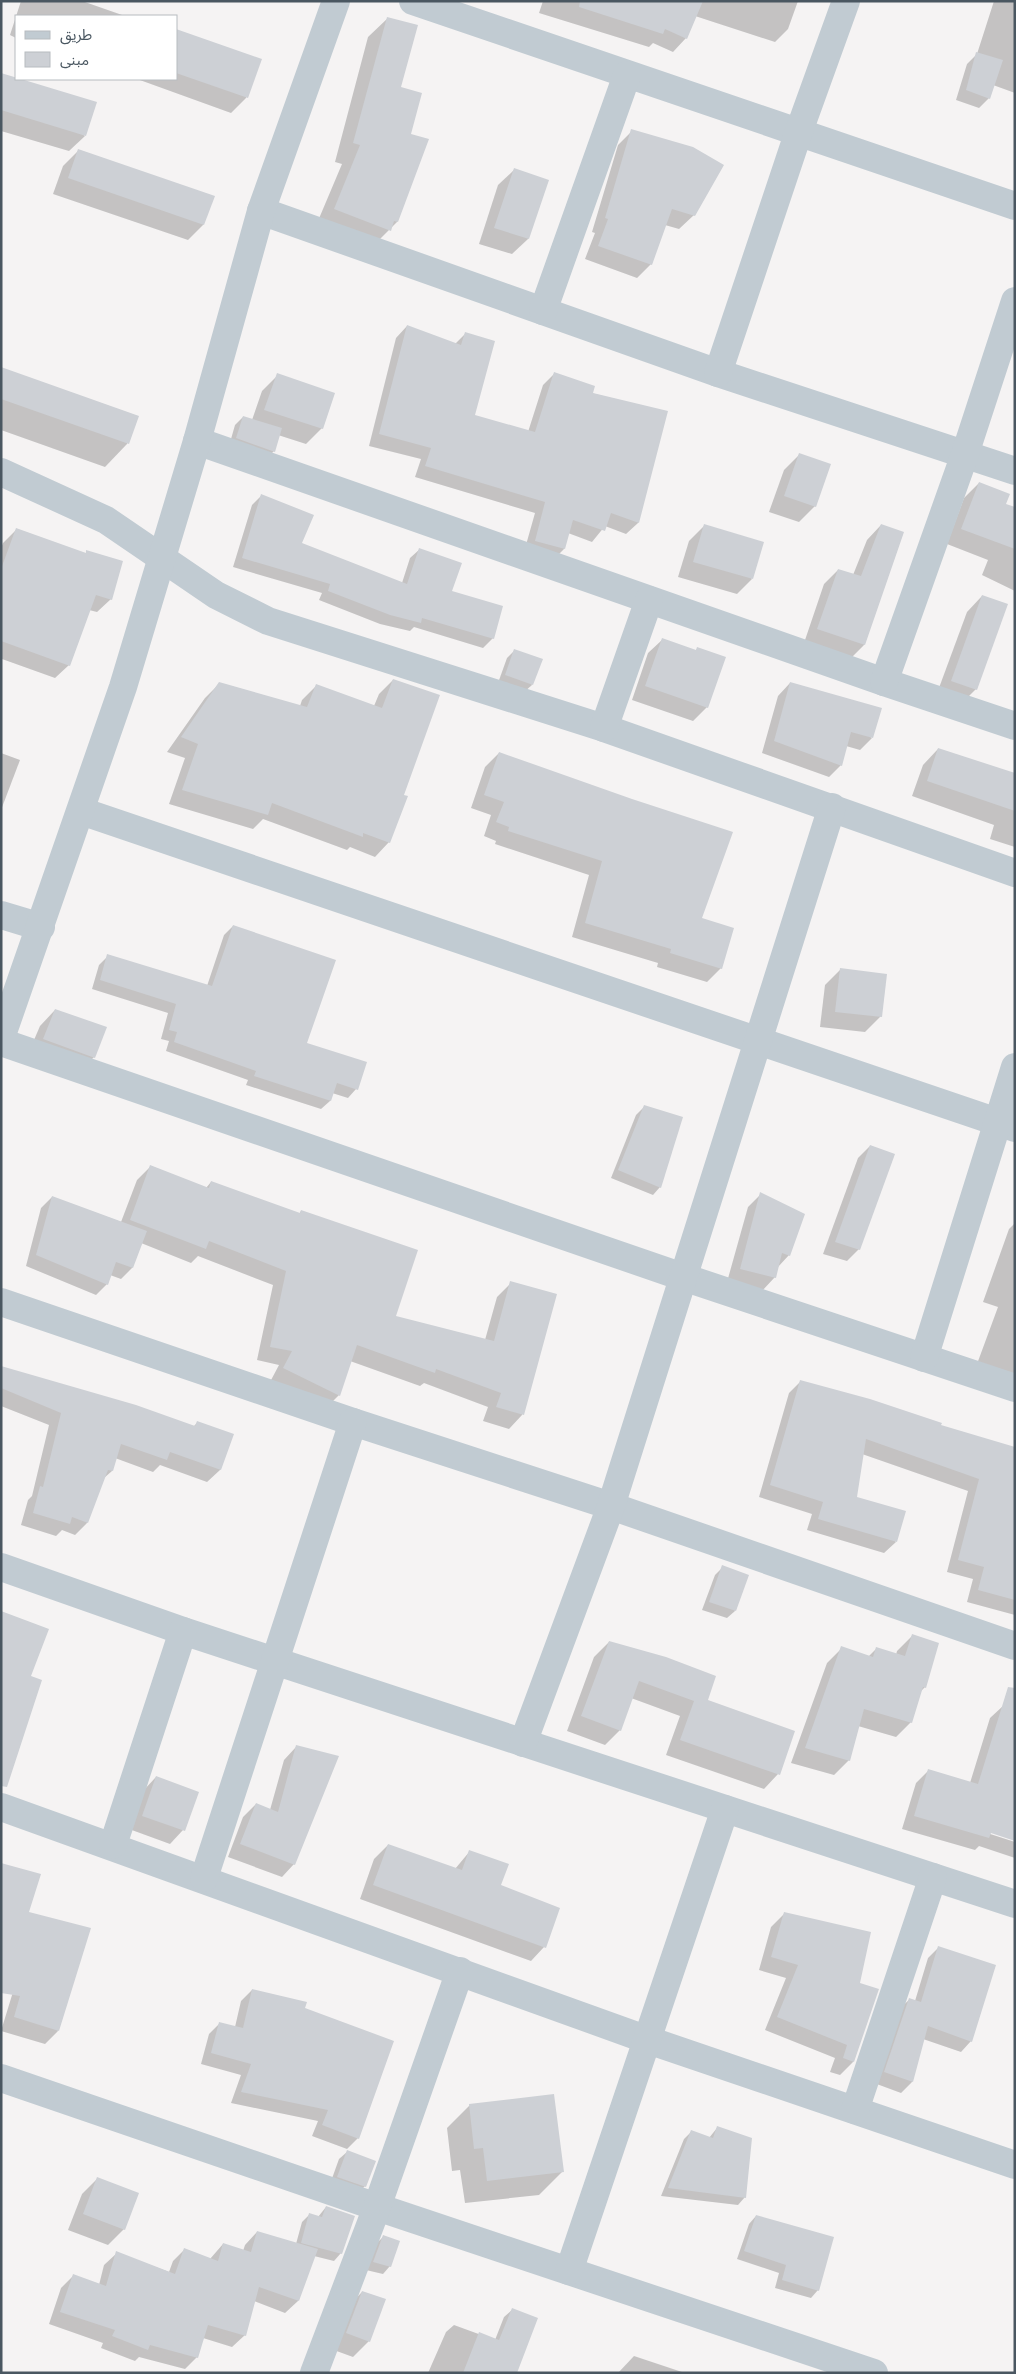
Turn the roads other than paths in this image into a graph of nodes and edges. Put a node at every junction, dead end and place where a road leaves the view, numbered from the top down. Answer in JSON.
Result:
{"nodes":[{"id":1,"x":336,"y":1,"type":"edge"},
{"id":2,"x":413,"y":1,"type":"edge"},
{"id":3,"x":846,"y":1,"type":"edge"},
{"id":4,"x":627,"y":75,"type":"junction"},
{"id":5,"x":798,"y":134,"type":"junction"},
{"id":6,"x":1015,"y":206,"type":"edge"},
{"id":7,"x":261,"y":211,"type":"junction"},
{"id":8,"x":1015,"y":301,"type":"edge"},
{"id":9,"x":543,"y":311,"type":"junction"},
{"id":10,"x":718,"y":373,"type":"junction"},
{"id":11,"x":197,"y":441,"type":"junction"},
{"id":12,"x":965,"y":454,"type":"junction"},
{"id":13,"x":1015,"y":471,"type":"edge"},
{"id":14,"x":1,"y":472,"type":"edge"},
{"id":15,"x":161,"y":555,"type":"junction"},
{"id":16,"x":649,"y":600,"type":"junction"},
{"id":17,"x":884,"y":682,"type":"junction"},
{"id":18,"x":1015,"y":726,"type":"edge"},
{"id":19,"x":604,"y":728,"type":"junction"},
{"id":20,"x":832,"y":807,"type":"junction"},
{"id":21,"x":81,"y":811,"type":"junction"},
{"id":22,"x":1015,"y":872,"type":"edge"},
{"id":23,"x":1,"y":915,"type":"edge"},
{"id":24,"x":41,"y":927,"type":"junction"},
{"id":25,"x":1,"y":1038,"type":"edge"},
{"id":26,"x":758,"y":1041,"type":"junction"},
{"id":27,"x":1,"y":1042,"type":"edge"},
{"id":28,"x":1015,"y":1067,"type":"edge"},
{"id":29,"x":1006,"y":1125,"type":"edge"},
{"id":30,"x":683,"y":1277,"type":"junction"},
{"id":31,"x":1,"y":1302,"type":"edge"},
{"id":32,"x":924,"y":1358,"type":"junction"},
{"id":33,"x":1015,"y":1388,"type":"edge"},
{"id":34,"x":353,"y":1422,"type":"junction"},
{"id":35,"x":611,"y":1506,"type":"junction"},
{"id":36,"x":1,"y":1567,"type":"edge"},
{"id":37,"x":183,"y":1631,"type":"junction"},
{"id":38,"x":1015,"y":1646,"type":"edge"},
{"id":39,"x":275,"y":1662,"type":"junction"},
{"id":40,"x":523,"y":1743,"type":"junction"},
{"id":41,"x":1,"y":1807,"type":"edge"},
{"id":42,"x":725,"y":1809,"type":"junction"},
{"id":43,"x":113,"y":1845,"type":"junction"},
{"id":44,"x":933,"y":1877,"type":"junction"},
{"id":45,"x":204,"y":1878,"type":"junction"},
{"id":46,"x":1015,"y":1904,"type":"edge"},
{"id":47,"x":460,"y":1971,"type":"junction"},
{"id":48,"x":648,"y":2040,"type":"junction"},
{"id":49,"x":3,"y":2084,"type":"edge"},
{"id":50,"x":855,"y":2110,"type":"junction"},
{"id":51,"x":1015,"y":2164,"type":"edge"},
{"id":52,"x":377,"y":2207,"type":"junction"},
{"id":53,"x":569,"y":2271,"type":"junction"},
{"id":54,"x":314,"y":2373,"type":"edge"},
{"id":55,"x":874,"y":2373,"type":"edge"}],
"edges":[{"from":1,"to":7,"type":"street"},
{"from":2,"to":4,"type":"street"},
{"from":3,"to":5,"type":"street"},
{"from":4,"to":5,"type":"street"},
{"from":4,"to":9,"type":"street"},
{"from":5,"to":6,"type":"street"},
{"from":5,"to":10,"type":"street"},
{"from":7,"to":9,"type":"street"},
{"from":7,"to":11,"type":"street"},
{"from":8,"to":12,"type":"street"},
{"from":9,"to":10,"type":"street"},
{"from":10,"to":12,"type":"street"},
{"from":11,"to":15,"type":"street"},
{"from":11,"to":16,"type":"street"},
{"from":12,"to":13,"type":"street"},
{"from":12,"to":17,"type":"street"},
{"from":14,"to":15,"type":"street"},
{"from":15,"to":19,"type":"street"},
{"from":15,"to":21,"type":"street"},
{"from":16,"to":17,"type":"street"},
{"from":16,"to":19,"type":"street"},
{"from":17,"to":18,"type":"street"},
{"from":19,"to":20,"type":"street"},
{"from":20,"to":22,"type":"street"},
{"from":20,"to":26,"type":"street"},
{"from":21,"to":24,"type":"street"},
{"from":21,"to":26,"type":"street"},
{"from":23,"to":24,"type":"street"},
{"from":24,"to":25,"type":"street"},
{"from":26,"to":29,"type":"street"},
{"from":26,"to":30,"type":"street"},
{"from":27,"to":30,"type":"street"},
{"from":28,"to":29,"type":"street"},
{"from":29,"to":32,"type":"street"},
{"from":30,"to":32,"type":"street"},
{"from":30,"to":35,"type":"street"},
{"from":31,"to":34,"type":"street"},
{"from":32,"to":33,"type":"street"},
{"from":34,"to":35,"type":"street"},
{"from":34,"to":39,"type":"street"},
{"from":35,"to":38,"type":"street"},
{"from":35,"to":40,"type":"street"},
{"from":36,"to":37,"type":"street"},
{"from":37,"to":39,"type":"street"},
{"from":37,"to":43,"type":"street"},
{"from":39,"to":40,"type":"street"},
{"from":39,"to":45,"type":"street"},
{"from":40,"to":42,"type":"street"},
{"from":41,"to":43,"type":"street"},
{"from":42,"to":44,"type":"street"},
{"from":42,"to":48,"type":"street"},
{"from":43,"to":45,"type":"street"},
{"from":44,"to":46,"type":"street"},
{"from":44,"to":50,"type":"street"},
{"from":45,"to":47,"type":"street"},
{"from":47,"to":48,"type":"street"},
{"from":47,"to":52,"type":"street"},
{"from":48,"to":50,"type":"street"},
{"from":48,"to":53,"type":"street"},
{"from":49,"to":52,"type":"street"},
{"from":50,"to":51,"type":"street"},
{"from":52,"to":53,"type":"street"},
{"from":52,"to":54,"type":"street"},
{"from":53,"to":55,"type":"street"}]}
